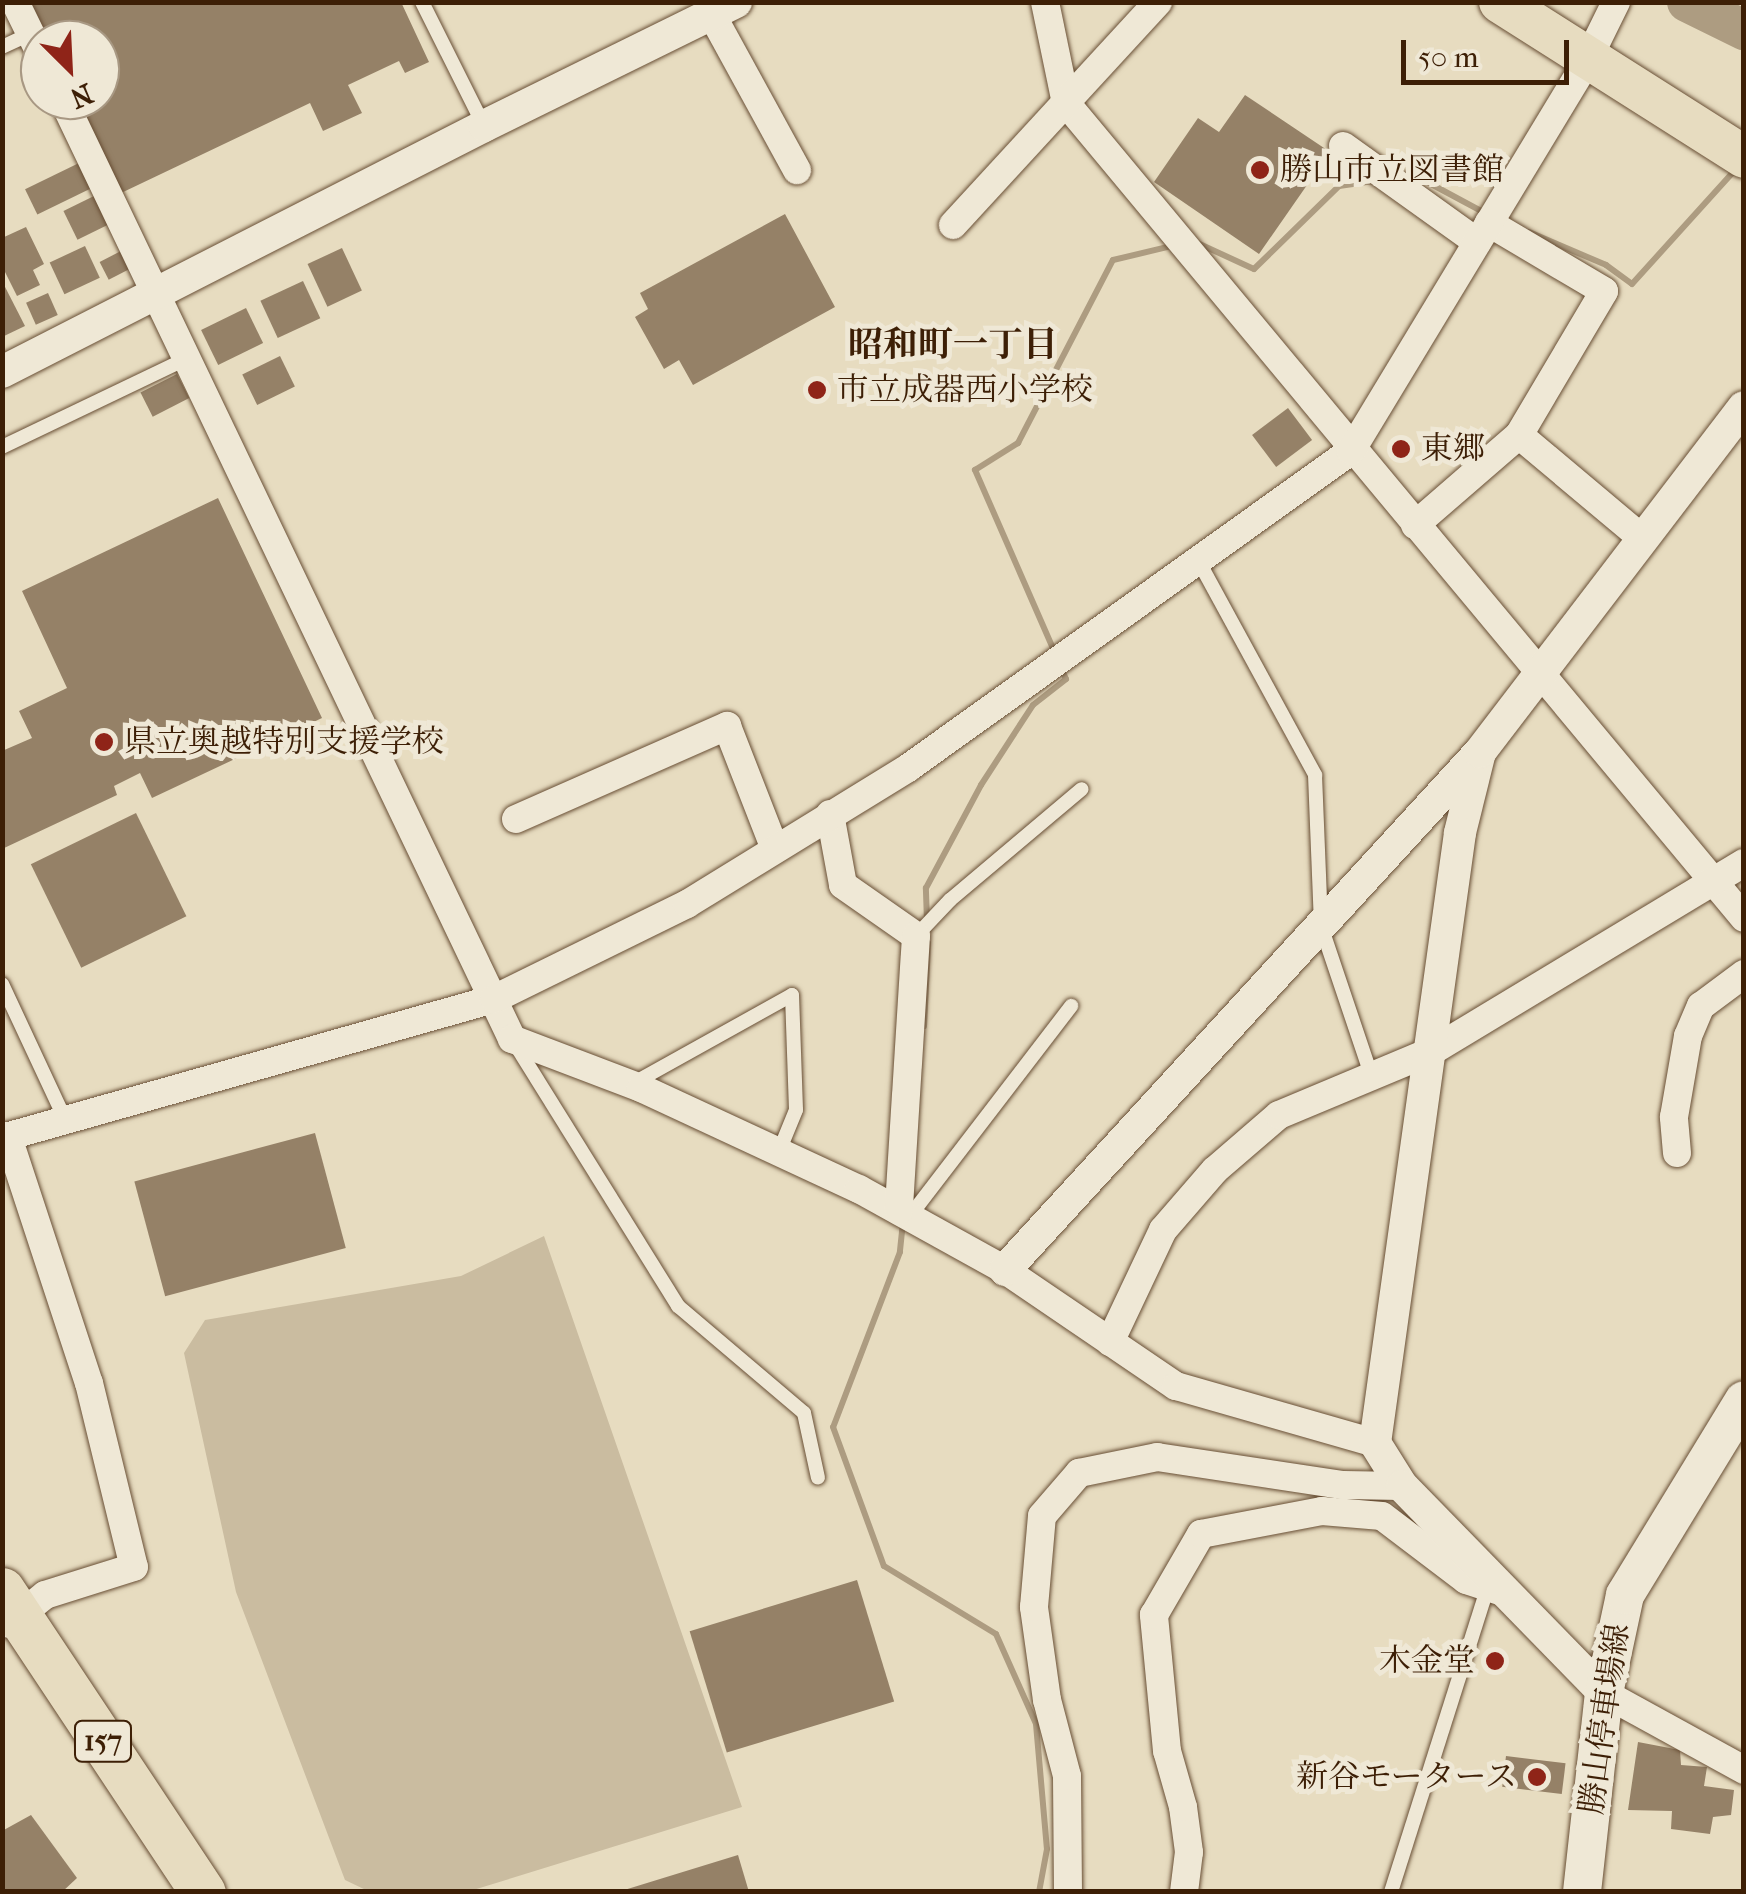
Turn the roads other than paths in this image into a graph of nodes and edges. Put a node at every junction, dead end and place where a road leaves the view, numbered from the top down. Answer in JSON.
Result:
{"nodes":[{"id":1,"x":422,"y":2,"type":"edge"},
{"id":2,"x":1045,"y":2,"type":"edge"},
{"id":3,"x":1158,"y":2,"type":"edge"},
{"id":4,"x":1500,"y":2,"type":"edge"},
{"id":5,"x":1616,"y":2,"type":"edge"},
{"id":6,"x":724,"y":9,"type":"edge"},
{"id":7,"x":1588,"y":59,"type":"junction"},
{"id":8,"x":1066,"y":103,"type":"junction"},
{"id":9,"x":73,"y":120,"type":"edge"},
{"id":10,"x":484,"y":126,"type":"junction"},
{"id":11,"x":1343,"y":146,"type":"dead end"},
{"id":12,"x":1744,"y":157,"type":"edge"},
{"id":13,"x":797,"y":170,"type":"dead end"},
{"id":14,"x":953,"y":224,"type":"dead end"},
{"id":15,"x":1483,"y":232,"type":"junction"},
{"id":16,"x":158,"y":294,"type":"junction"},
{"id":17,"x":188,"y":358,"type":"junction"},
{"id":18,"x":2,"y":372,"type":"edge"},
{"id":19,"x":1744,"y":407,"type":"edge"},
{"id":20,"x":1519,"y":435,"type":"junction"},
{"id":21,"x":2,"y":446,"type":"edge"},
{"id":22,"x":1351,"y":451,"type":"junction"},
{"id":23,"x":1415,"y":525,"type":"junction"},
{"id":24,"x":1643,"y":538,"type":"junction"},
{"id":25,"x":1198,"y":560,"type":"junction"},
{"id":26,"x":1542,"y":672,"type":"junction"},
{"id":27,"x":1480,"y":752,"type":"junction"},
{"id":28,"x":1082,"y":789,"type":"dead end"},
{"id":29,"x":830,"y":814,"type":"junction"},
{"id":30,"x":516,"y":819,"type":"dead end"},
{"id":31,"x":775,"y":849,"type":"junction"},
{"id":32,"x":1744,"y":863,"type":"edge"},
{"id":33,"x":1712,"y":882,"type":"junction"},
{"id":34,"x":1744,"y":918,"type":"edge"},
{"id":35,"x":1321,"y":926,"type":"junction"},
{"id":36,"x":916,"y":936,"type":"junction"},
{"id":37,"x":1744,"y":974,"type":"edge"},
{"id":38,"x":2,"y":984,"type":"edge"},
{"id":39,"x":494,"y":999,"type":"junction"},
{"id":40,"x":1071,"y":1006,"type":"dead end"},
{"id":41,"x":512,"y":1040,"type":"junction"},
{"id":42,"x":1432,"y":1052,"type":"junction"},
{"id":43,"x":1370,"y":1075,"type":"junction"},
{"id":44,"x":631,"y":1084,"type":"junction"},
{"id":45,"x":66,"y":1122,"type":"junction"},
{"id":46,"x":5,"y":1138,"type":"edge"},
{"id":47,"x":780,"y":1149,"type":"junction"},
{"id":48,"x":1676,"y":1153,"type":"dead end"},
{"id":49,"x":904,"y":1213,"type":"junction"},
{"id":50,"x":1006,"y":1270,"type":"junction"},
{"id":51,"x":1110,"y":1342,"type":"junction"},
{"id":52,"x":1744,"y":1400,"type":"edge"},
{"id":53,"x":1375,"y":1443,"type":"junction"},
{"id":54,"x":818,"y":1478,"type":"dead end"},
{"id":55,"x":1402,"y":1486,"type":"junction"},
{"id":56,"x":1494,"y":1589,"type":"junction"},
{"id":57,"x":7,"y":1618,"type":"edge"},
{"id":58,"x":1604,"y":1693,"type":"junction"},
{"id":59,"x":1744,"y":1770,"type":"edge"},
{"id":60,"x":173,"y":1892,"type":"edge"},
{"id":61,"x":203,"y":1892,"type":"edge"},
{"id":62,"x":1068,"y":1892,"type":"edge"},
{"id":63,"x":1184,"y":1892,"type":"edge"},
{"id":64,"x":1391,"y":1892,"type":"edge"},
{"id":65,"x":1582,"y":1892,"type":"edge"}],
"edges":[{"from":1,"to":10,"type":"lane"},
{"from":2,"to":8,"type":"street"},
{"from":3,"to":8,"type":"street"},
{"from":4,"to":7,"type":"main road"},
{"from":5,"to":7,"type":"street"},
{"from":6,"to":10,"type":"street"},
{"from":6,"to":13,"type":"street"},
{"from":7,"to":12,"type":"main road"},
{"from":7,"to":15,"type":"street"},
{"from":8,"to":14,"type":"street"},
{"from":8,"to":22,"type":"street"},
{"from":9,"to":16,"type":"street"},
{"from":10,"to":16,"type":"street"},
{"from":11,"to":15,"type":"street"},
{"from":15,"to":20,"type":"street"},
{"from":15,"to":22,"type":"street"},
{"from":16,"to":17,"type":"street"},
{"from":16,"to":18,"type":"street"},
{"from":17,"to":21,"type":"lane"},
{"from":17,"to":39,"type":"street"},
{"from":19,"to":24,"type":"street"},
{"from":20,"to":23,"type":"street"},
{"from":20,"to":24,"type":"street"},
{"from":22,"to":23,"type":"street"},
{"from":22,"to":25,"type":"street"},
{"from":23,"to":26,"type":"street"},
{"from":24,"to":26,"type":"street"},
{"from":25,"to":29,"type":"street"},
{"from":25,"to":35,"type":"lane"},
{"from":26,"to":27,"type":"street"},
{"from":26,"to":33,"type":"street"},
{"from":27,"to":35,"type":"street"},
{"from":27,"to":42,"type":"street"},
{"from":28,"to":36,"type":"lane"},
{"from":29,"to":31,"type":"street"},
{"from":29,"to":36,"type":"street"},
{"from":30,"to":31,"type":"street"},
{"from":31,"to":39,"type":"street"},
{"from":32,"to":33,"type":"street"},
{"from":33,"to":34,"type":"street"},
{"from":33,"to":42,"type":"street"},
{"from":35,"to":43,"type":"lane"},
{"from":35,"to":50,"type":"street"},
{"from":36,"to":49,"type":"street"},
{"from":37,"to":48,"type":"street"},
{"from":38,"to":45,"type":"lane"},
{"from":39,"to":41,"type":"street"},
{"from":39,"to":45,"type":"street"},
{"from":40,"to":49,"type":"lane"},
{"from":41,"to":44,"type":"street"},
{"from":41,"to":54,"type":"lane"},
{"from":42,"to":43,"type":"street"},
{"from":42,"to":53,"type":"street"},
{"from":43,"to":51,"type":"street"},
{"from":44,"to":47,"type":"street"},
{"from":44,"to":47,"type":"lane"},
{"from":45,"to":46,"type":"street"},
{"from":46,"to":57,"type":"street"},
{"from":47,"to":49,"type":"street"},
{"from":49,"to":50,"type":"street"},
{"from":50,"to":51,"type":"street"},
{"from":51,"to":53,"type":"street"},
{"from":52,"to":58,"type":"main road","name":"勝山停車場線"},
{"from":53,"to":55,"type":"street"},
{"from":55,"to":56,"type":"street"},
{"from":55,"to":62,"type":"street"},
{"from":56,"to":58,"type":"street"},
{"from":56,"to":63,"type":"street"},
{"from":56,"to":64,"type":"lane"},
{"from":57,"to":60,"type":"highway","number":"157"},
{"from":57,"to":61,"type":"highway","number":"157"},
{"from":58,"to":59,"type":"street"},
{"from":58,"to":65,"type":"main road","name":"勝山停車場線"}]}
